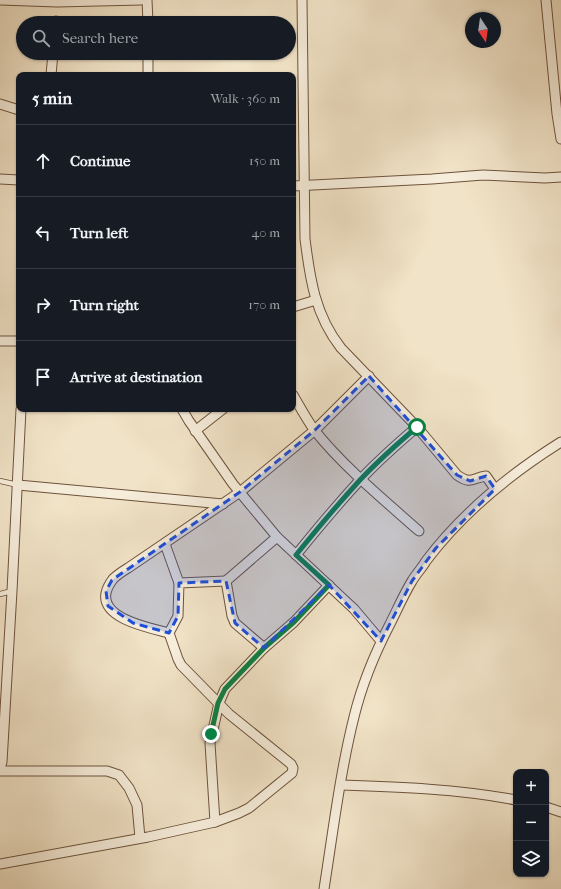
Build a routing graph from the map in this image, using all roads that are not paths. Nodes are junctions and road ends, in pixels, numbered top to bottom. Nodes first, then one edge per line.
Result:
1 (1, 0) edge
2 (141, 0) edge
3 (147, 0) edge
4 (302, 0) edge
5 (546, 0) edge
6 (37, 1) edge
7 (148, 16) edge
8 (52, 60) edge
9 (148, 60) edge
10 (51, 72) edge
11 (148, 72) edge
12 (0, 104) edge
13 (16, 109) edge
14 (561, 138) edge
15 (561, 177) edge
16 (0, 179) edge
17 (16, 180) edge
18 (296, 186) edge
19 (305, 186) junction
20 (316, 300) junction
21 (296, 306) edge
22 (0, 340) edge
23 (16, 341) edge
24 (369, 376) junction
25 (296, 400) edge
26 (21, 412) edge
27 (184, 412) edge
28 (220, 412) edge
29 (417, 427) junction
30 (315, 430) junction
31 (195, 431) junction
32 (561, 442) edge
33 (361, 479) junction
34 (0, 481) edge
35 (18, 485) junction
36 (495, 489) junction
37 (240, 492) junction
38 (223, 504) junction
39 (419, 530) dead end
40 (276, 536) junction
41 (165, 544) junction
42 (296, 555) junction
43 (226, 581) junction
44 (179, 583) junction
45 (329, 585) junction
46 (12, 591) junction
47 (0, 594) edge
48 (169, 633) junction
49 (381, 642) junction
50 (264, 648) junction
51 (218, 703) junction
52 (0, 770) edge
53 (341, 785) junction
54 (513, 799) edge
55 (549, 808) edge
56 (561, 812) edge
57 (215, 822) junction
58 (140, 838) junction
59 (0, 864) edge
60 (324, 889) edge

1 - 6 street
2 - 6 street
3 - 7 street
4 - 19 street
5 - 14 street
8 - 10 street
9 - 11 street
12 - 13 street
15 - 19 street
16 - 17 street
18 - 19 street
19 - 20 street
20 - 21 street
20 - 24 street
22 - 23 street
24 - 29 street
24 - 30 street
25 - 30 street
26 - 35 street
27 - 31 street
28 - 31 street
29 - 33 street
29 - 36 street
30 - 33 street
30 - 37 street
31 - 37 street
32 - 36 street
33 - 39 street
33 - 42 street
34 - 35 lane
35 - 38 street
35 - 46 street
36 - 49 street
37 - 38 street
37 - 40 street
38 - 41 street
40 - 42 street
40 - 43 street
41 - 44 street
41 - 48 street
42 - 45 street
43 - 44 street
43 - 50 street
44 - 48 street
45 - 49 street
45 - 50 street
46 - 47 lane
46 - 52 street
48 - 51 street
49 - 53 street
50 - 51 street
51 - 57 street
51 - 57 street
52 - 58 street
53 - 54 street
53 - 60 street
55 - 56 street
57 - 58 street
58 - 59 street

